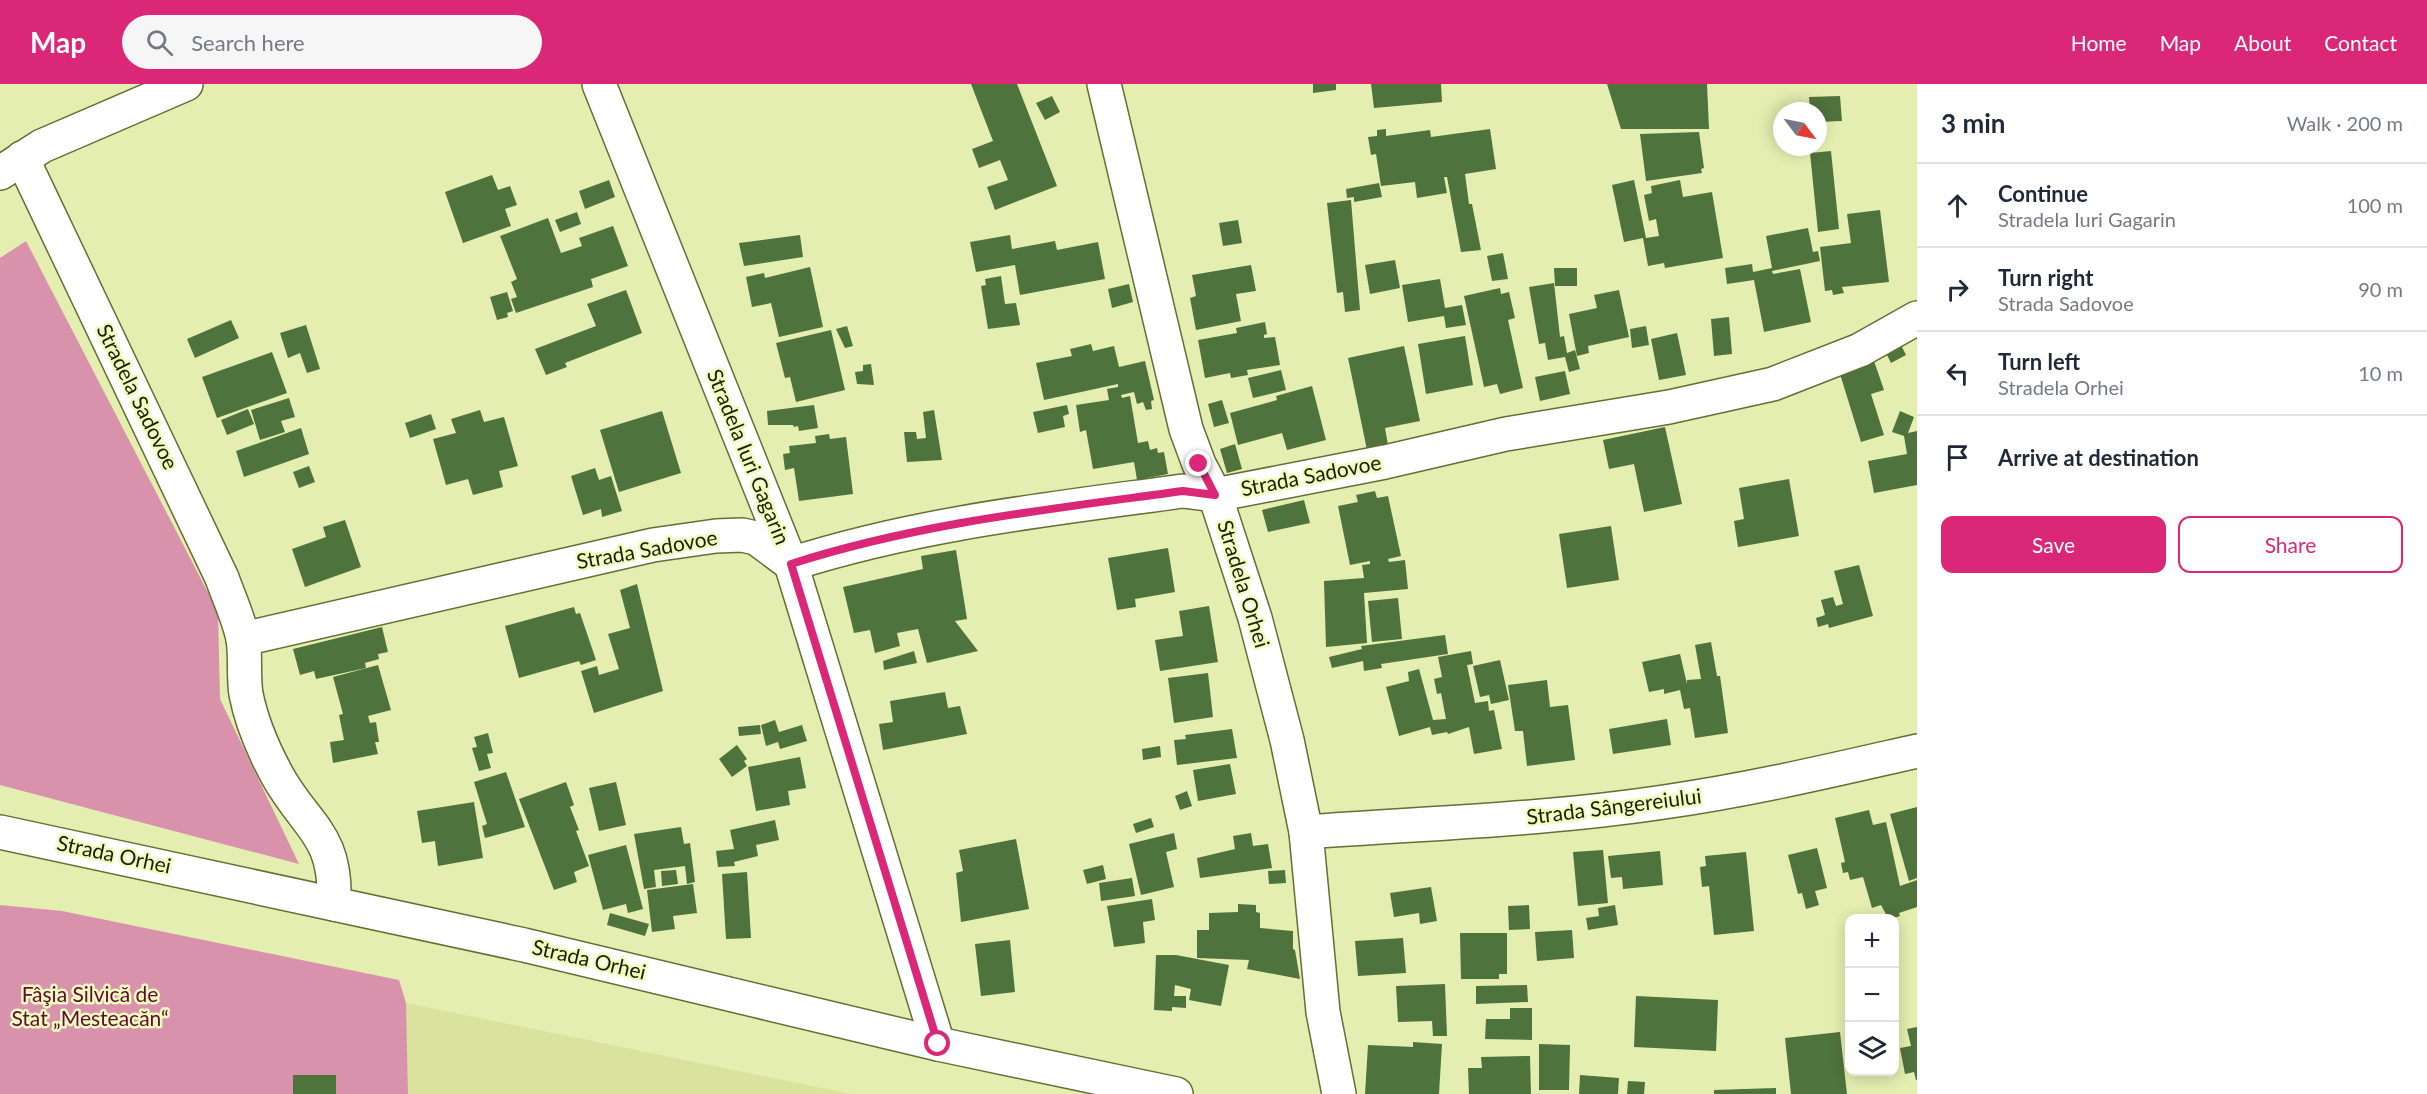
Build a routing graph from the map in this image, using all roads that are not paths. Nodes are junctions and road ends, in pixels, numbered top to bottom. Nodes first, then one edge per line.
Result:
1 (186, 84) edge
2 (598, 84) edge
3 (1104, 84) edge
4 (11, 166) edge
5 (1917, 318) edge
6 (1215, 495) junction
7 (791, 564) junction
8 (243, 639) junction
9 (1917, 751) edge
10 (0, 832) edge
11 (1306, 832) junction
12 (334, 904) junction
13 (938, 1044) junction
14 (1176, 1094) edge
15 (1338, 1094) edge

1 - 4 street
2 - 7 street, Stradela Iuri Gagarin
3 - 6 street, Stradela Orhei
4 - 8 street, Stradela Sadovoe
5 - 6 street, Strada Sadovoe
6 - 7 street, Strada Sadovoe
6 - 11 street, Stradela Orhei
7 - 8 street, Strada Sadovoe
7 - 13 street, Stradela Iuri Gagarin
8 - 12 street
9 - 11 street, Strada Sângereiului
10 - 12 street, Strada Orhei
11 - 15 street, Stradela Orhei
12 - 13 street, Strada Orhei
13 - 14 street, Strada Orhei

